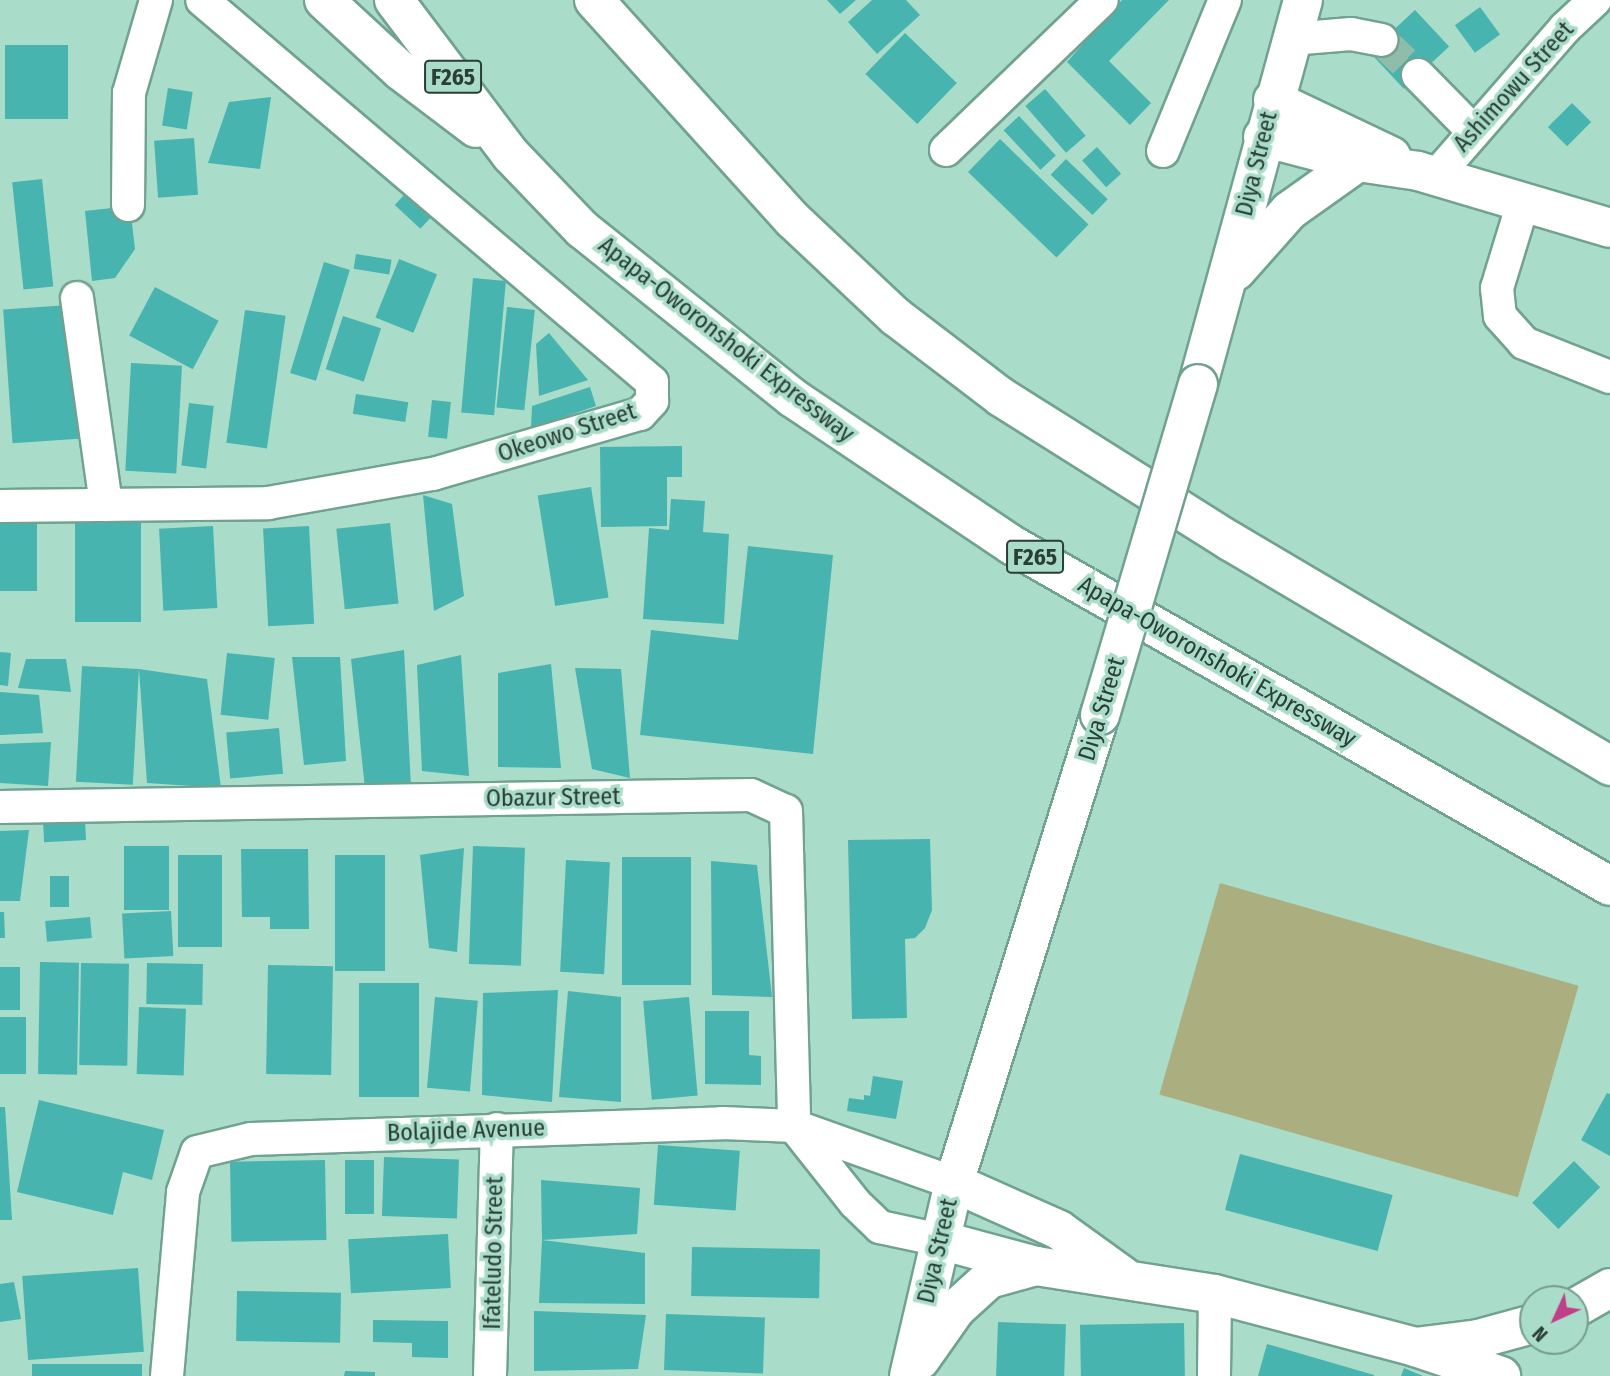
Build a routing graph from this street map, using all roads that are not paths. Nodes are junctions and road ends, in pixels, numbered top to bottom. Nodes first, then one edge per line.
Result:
1 (156, 0) edge
2 (202, 0) edge
3 (324, 0) edge
4 (394, 0) edge
5 (594, 0) edge
6 (620, 0) edge
7 (1102, 0) edge
8 (1225, 0) edge
9 (1303, 0) edge
10 (1595, 0) edge
11 (1292, 38) junction
12 (1381, 40) tunnel mouth
13 (1418, 75) tunnel mouth
14 (1273, 100) junction
15 (689, 103) junction
16 (1474, 132) junction
17 (1263, 137) junction
18 (946, 150) dead end
19 (1163, 151) dead end
20 (511, 155) junction
21 (1358, 162) junction
22 (1427, 174) junction
23 (1524, 203) junction
24 (128, 205) dead end
25 (1610, 228) edge
26 (1228, 281) junction
27 (77, 298) dead end
28 (1610, 377) edge
29 (106, 505) junction
30 (0, 506) edge
31 (1444, 669) junction
32 (1610, 746) edge
33 (1610, 766) edge
34 (1419, 780) junction
35 (0, 807) edge
36 (1610, 886) edge
37 (1610, 906) edge
38 (794, 1126) junction
39 (497, 1129) junction
40 (954, 1183) junction
41 (940, 1240) junction
42 (1036, 1266) junction
43 (1127, 1279) junction
44 (1610, 1287) edge
45 (1215, 1294) junction
46 (1589, 1300) edge
47 (1519, 1328) edge
48 (1415, 1347) junction
49 (167, 1376) edge
50 (491, 1376) edge
51 (909, 1376) edge
52 (1214, 1376) edge
53 (1501, 1376) edge

1 - 24 street
2 - 29 street, Okeowo Street
3 - 20 main road
4 - 20 main road, F265
5 - 15 main road
6 - 15 main road
7 - 18 street
8 - 19 street
9 - 11 main road, Diya Street
10 - 16 street, Ashimowu Street
11 - 12 street
11 - 14 main road, Diya Street
13 - 16 street
14 - 17 main road, Diya Street
14 - 22 main road
15 - 31 main road
16 - 22 street, Ashimowu Street
17 - 21 main road
17 - 26 main road, Diya Street
20 - 34 main road, Apapa-Oworonshoki Expressway / F265
21 - 22 main road
21 - 26 main road
22 - 23 main road
23 - 25 main road
23 - 28 street
26 - 40 main road, Diya Street, bridge
27 - 29 street
29 - 30 street, Okeowo Street
31 - 32 main road
31 - 33 main road
34 - 36 main road, Apapa-Oworonshoki Expressway / F265
34 - 37 main road
35 - 38 street, Obazur Street
38 - 39 street, Bolajide Avenue
38 - 40 street, Bolajide Avenue
38 - 41 street
39 - 49 street, Bolajide Avenue
39 - 50 street, Ifateludo Street
40 - 41 main road, Diya Street
40 - 43 main road
41 - 42 main road
41 - 51 main road, Diya Street
42 - 43 main road
42 - 51 main road
43 - 45 main road
44 - 46 main road
45 - 48 main road
45 - 52 street
47 - 48 main road
48 - 53 main road

